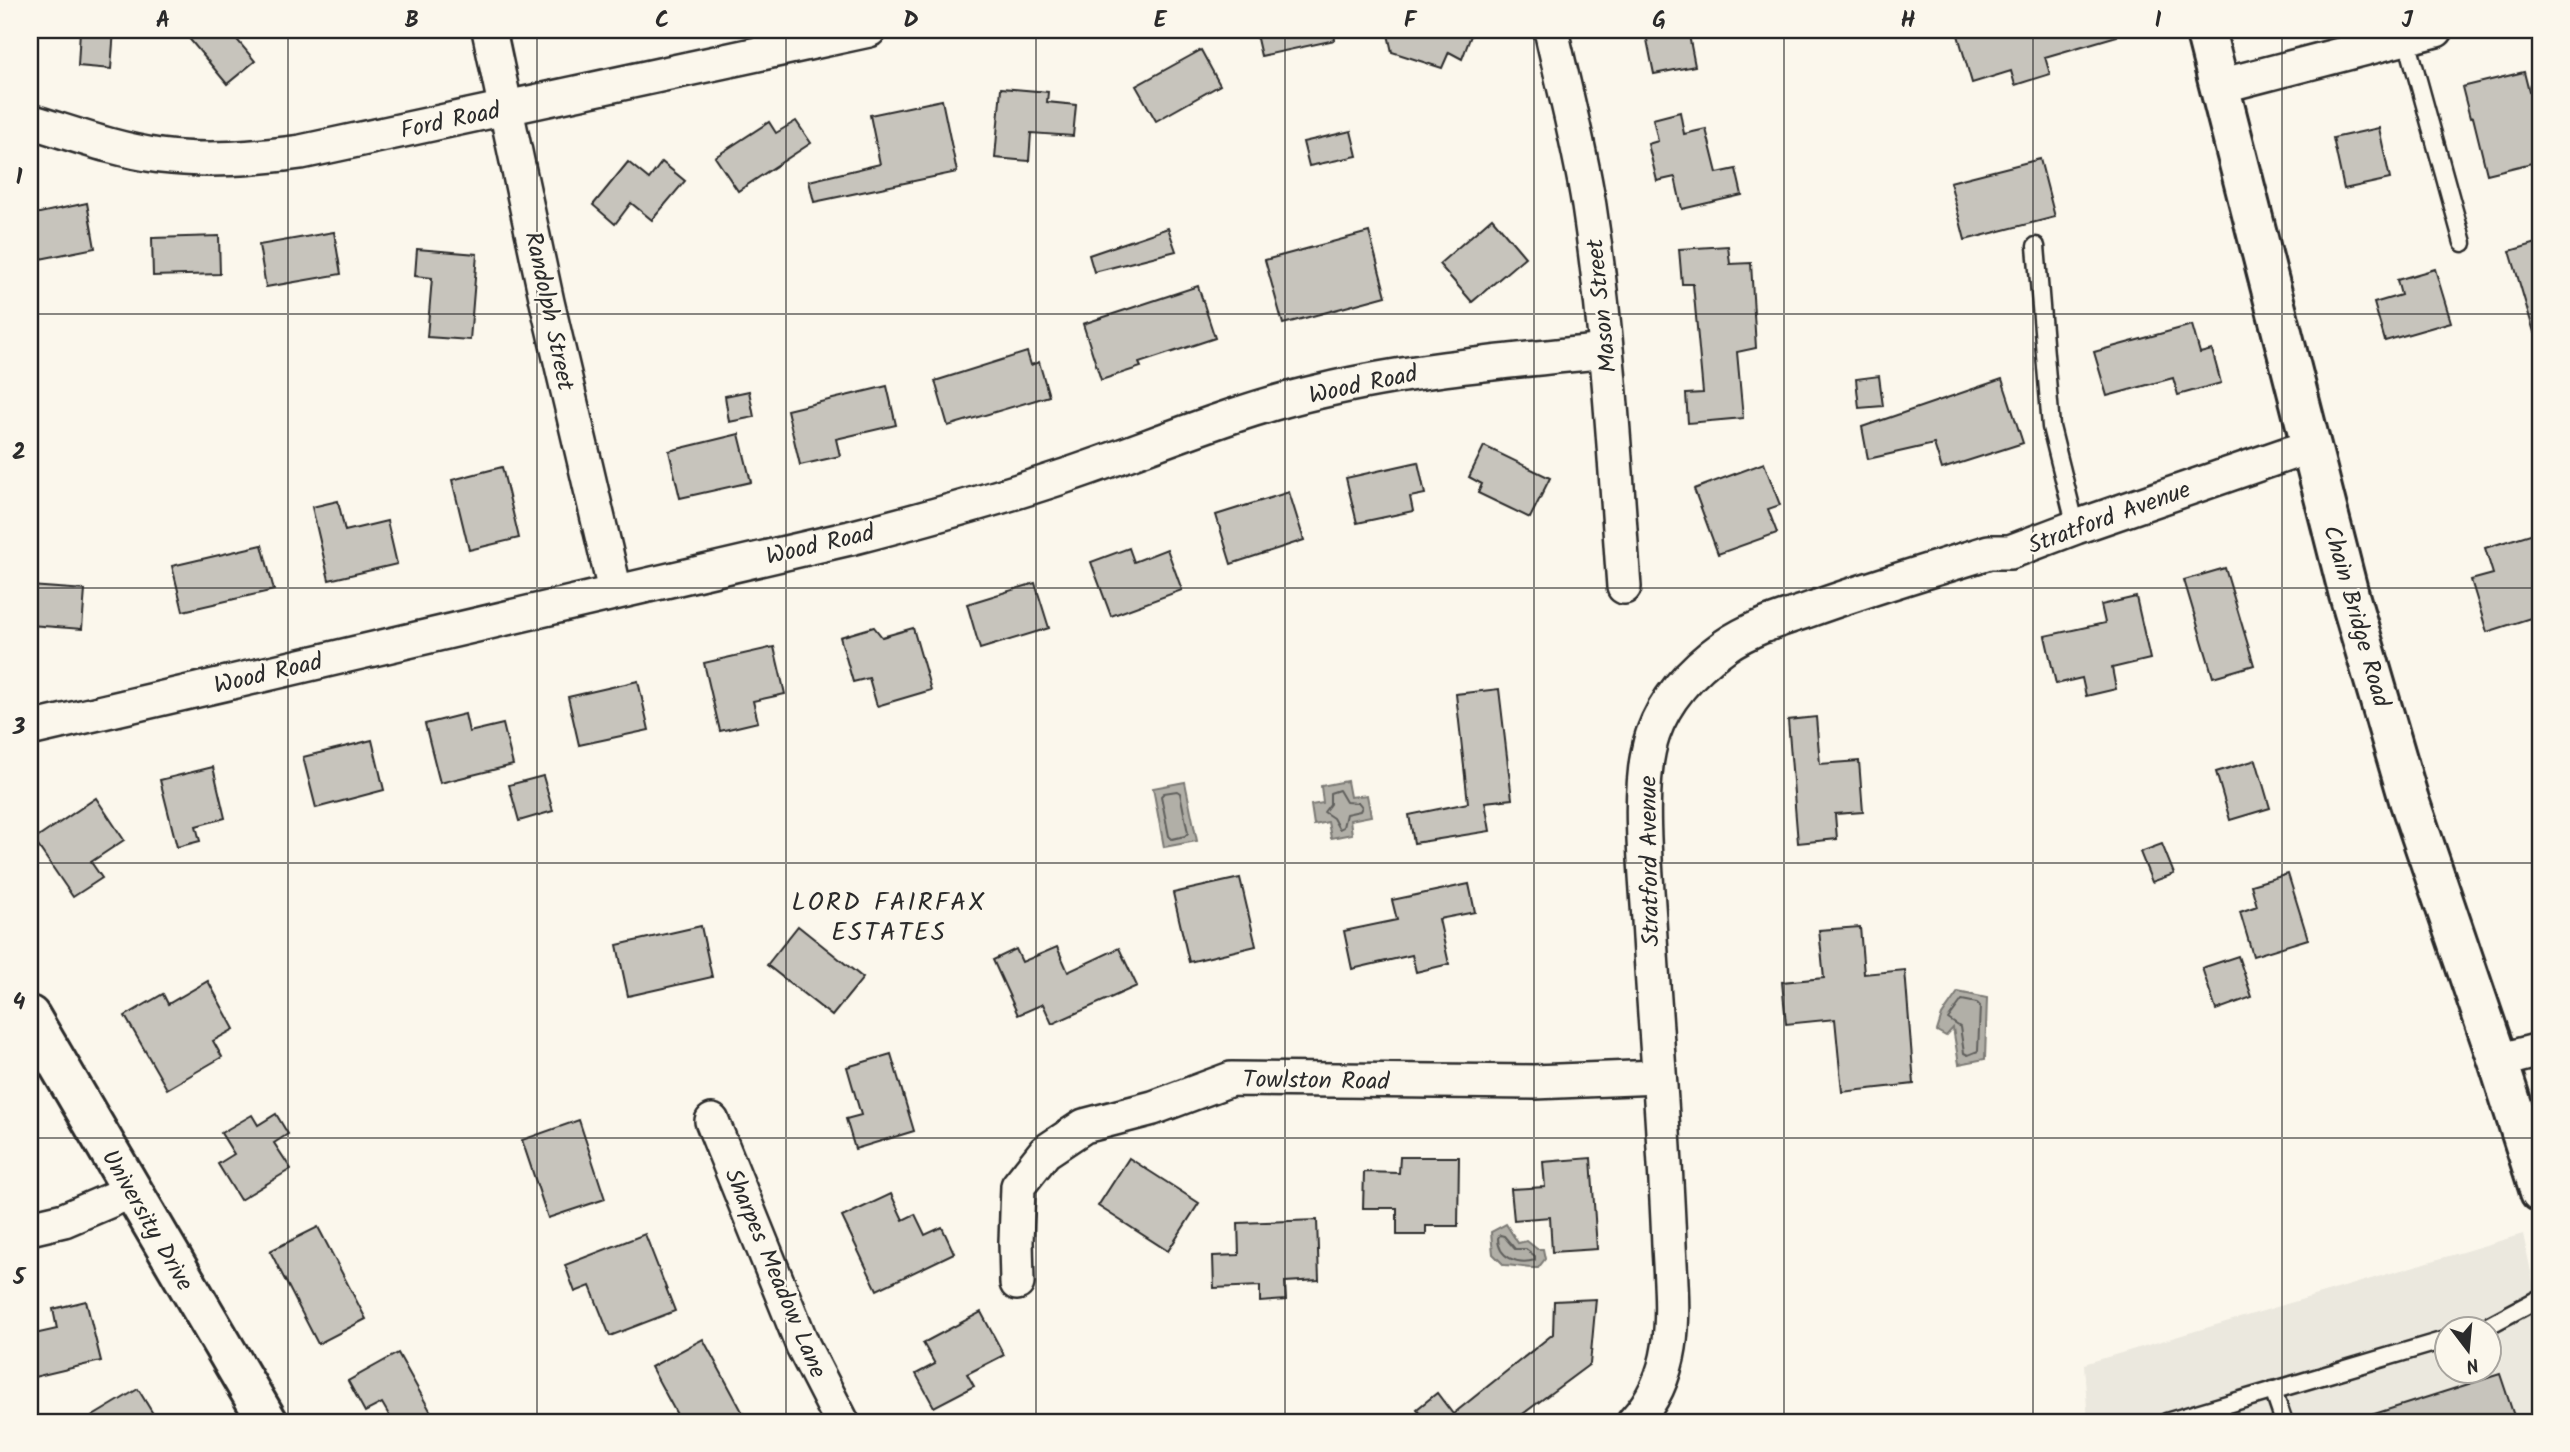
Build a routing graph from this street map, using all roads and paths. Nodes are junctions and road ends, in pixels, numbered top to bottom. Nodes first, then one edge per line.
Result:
1 (489, 30) edge
2 (869, 30) edge
3 (1551, 30) edge
4 (2205, 30) edge
5 (2416, 32) edge
6 (2220, 86) junction
7 (507, 108) junction
8 (30, 121) edge
9 (2463, 243) dead end
10 (2036, 246) dead end
11 (1606, 351) junction
12 (2311, 446) junction
13 (2076, 527) junction
14 (1624, 587) dead end
15 (615, 592) junction
16 (30, 729) edge
17 (30, 1016) edge
18 (2540, 1050) edge
19 (2498, 1061) junction
20 (1658, 1077) junction
21 (712, 1121) dead end
22 (132, 1191) junction
23 (2540, 1192) edge
24 (30, 1228) edge
25 (1017, 1283) dead end
26 (2540, 1298) edge
27 (2504, 1317) edge
28 (2434, 1343) edge
29 (2273, 1390) junction
30 (268, 1422) edge
31 (842, 1422) edge
32 (1634, 1422) edge
33 (2166, 1422) edge
34 (2284, 1422) edge

1 - 7 street, Randolph Street
2 - 7 street, Ford Road
3 - 11 street, Mason Street
4 - 6 main road, Chain Bridge Road
5 - 6 street
5 - 9 lane
6 - 12 main road, Chain Bridge Road
7 - 8 street, Ford Road
7 - 15 street, Randolph Street
10 - 13 lane
11 - 14 street, Mason Street
11 - 15 street, Wood Road
12 - 13 street, Stratford Avenue
12 - 19 main road, Chain Bridge Road
13 - 20 street, Stratford Avenue
15 - 16 street, Wood Road
17 - 22 main road, University Drive
18 - 19 street
19 - 23 main road, Chain Bridge Road
20 - 25 street, Towlston Road
20 - 32 street, Stratford Avenue
21 - 31 street, Sharpes Meadow Lane
22 - 24 street
22 - 30 main road, University Drive
26 - 27 lane
28 - 29 lane
29 - 33 lane
29 - 34 lane

